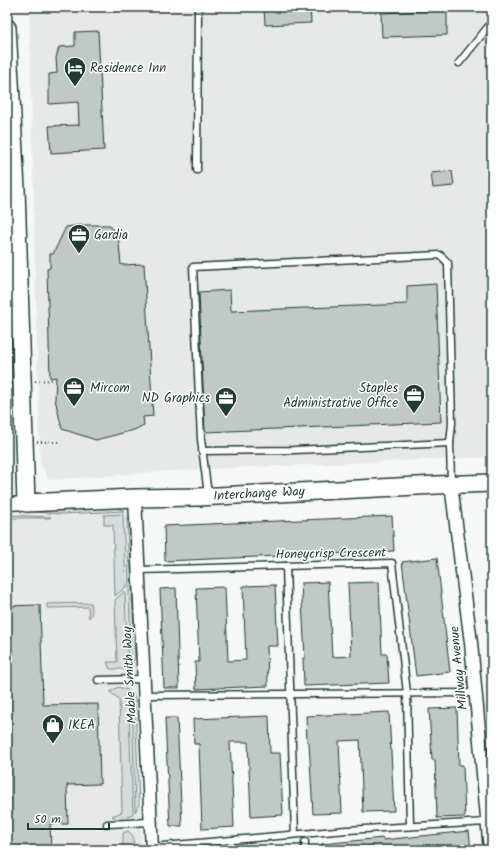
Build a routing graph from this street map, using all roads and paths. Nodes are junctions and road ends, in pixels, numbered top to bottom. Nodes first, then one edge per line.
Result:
1 (198, 7) edge
2 (492, 22) edge
3 (7, 28) edge
4 (459, 63) dead end
5 (197, 170) dead end
6 (12, 190) edge
7 (24, 442) junction
8 (58, 442) dead end
9 (450, 443) junction
10 (202, 451) junction
11 (492, 483) edge
12 (451, 484) junction
13 (209, 497) junction
14 (135, 498) junction
15 (26, 503) junction
16 (7, 504) edge
17 (286, 566) junction
18 (139, 570) junction
19 (144, 679) junction
20 (98, 680) dead end
21 (475, 693) junction
22 (290, 694) junction
23 (407, 694) junction
24 (145, 695) junction
25 (151, 822) junction
26 (487, 822) junction
27 (107, 824) dead end
28 (410, 826) junction
29 (295, 834) junction
30 (304, 842) dead end
31 (152, 848) edge
32 (305, 850) edge
33 (490, 850) edge

1 - 5 lane
2 - 4 lane
3 - 6 street
6 - 7 street
7 - 8 path
7 - 15 street
9 - 10 lane
9 - 10 lane
9 - 12 lane
10 - 13 lane
11 - 12 street, Interchange Way
12 - 13 street, Interchange Way
12 - 21 street, Millway Avenue
13 - 14 street, Interchange Way
14 - 15 street, Interchange Way
14 - 18 street, Mable Smith Way
15 - 16 street, Interchange Way
17 - 18 lane, Honeycrisp Crescent
17 - 22 lane
17 - 23 lane, Honeycrisp Crescent
18 - 19 street, Mable Smith Way
19 - 20 lane
19 - 24 street, Mable Smith Way
21 - 23 lane
21 - 26 street, Millway Avenue
22 - 23 lane
22 - 24 lane
22 - 29 lane
23 - 28 lane
24 - 25 street, Mable Smith Way
25 - 27 lane
25 - 31 street, Mable Smith Way
26 - 28 lane
26 - 33 street, Millway Avenue
28 - 29 lane
29 - 31 lane
30 - 32 lane

